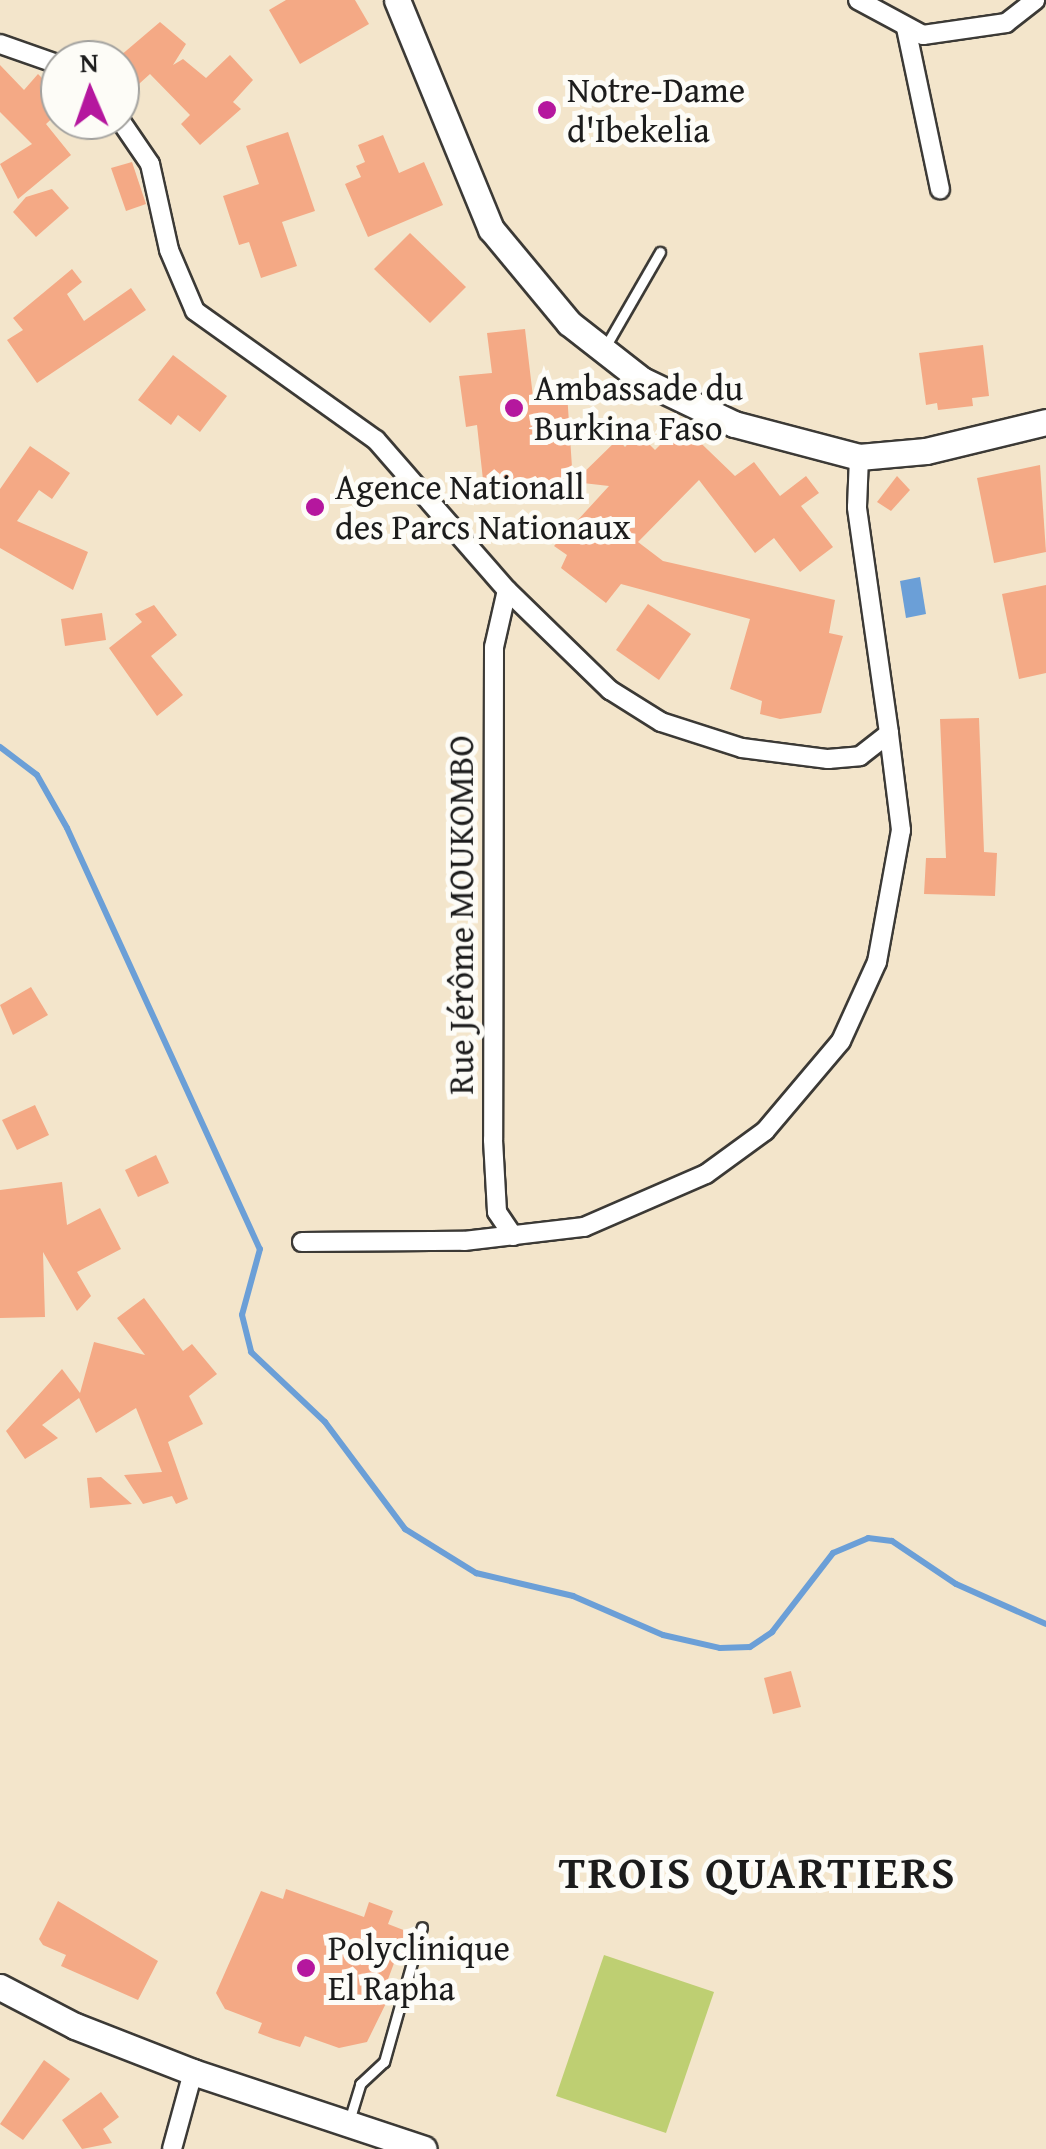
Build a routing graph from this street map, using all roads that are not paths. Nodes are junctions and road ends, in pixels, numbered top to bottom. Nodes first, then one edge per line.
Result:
1 (397, 0) edge
2 (858, 0) edge
3 (1035, 0) edge
4 (906, 28) junction
5 (0, 44) edge
6 (40, 58) edge
7 (134, 140) edge
8 (940, 189) dead end
9 (660, 252) dead end
10 (602, 352) junction
11 (1046, 422) edge
12 (859, 457) junction
13 (507, 590) junction
14 (889, 732) junction
15 (512, 1236) junction
16 (302, 1242) dead end
17 (422, 1927) dead end
18 (0, 1987) edge
19 (193, 2072) junction
20 (348, 2123) junction
21 (172, 2149) edge
22 (424, 2149) edge

1 - 10 main road
2 - 4 street
3 - 4 street
4 - 8 street
5 - 6 street
7 - 13 street
9 - 10 lane
10 - 12 main road
11 - 12 main road
12 - 14 street
13 - 14 street
13 - 15 street, Rue Jérôme MOUKOMBO
14 - 15 street
15 - 16 street
17 - 20 lane
18 - 19 main road
19 - 20 main road
19 - 21 street
20 - 22 main road

